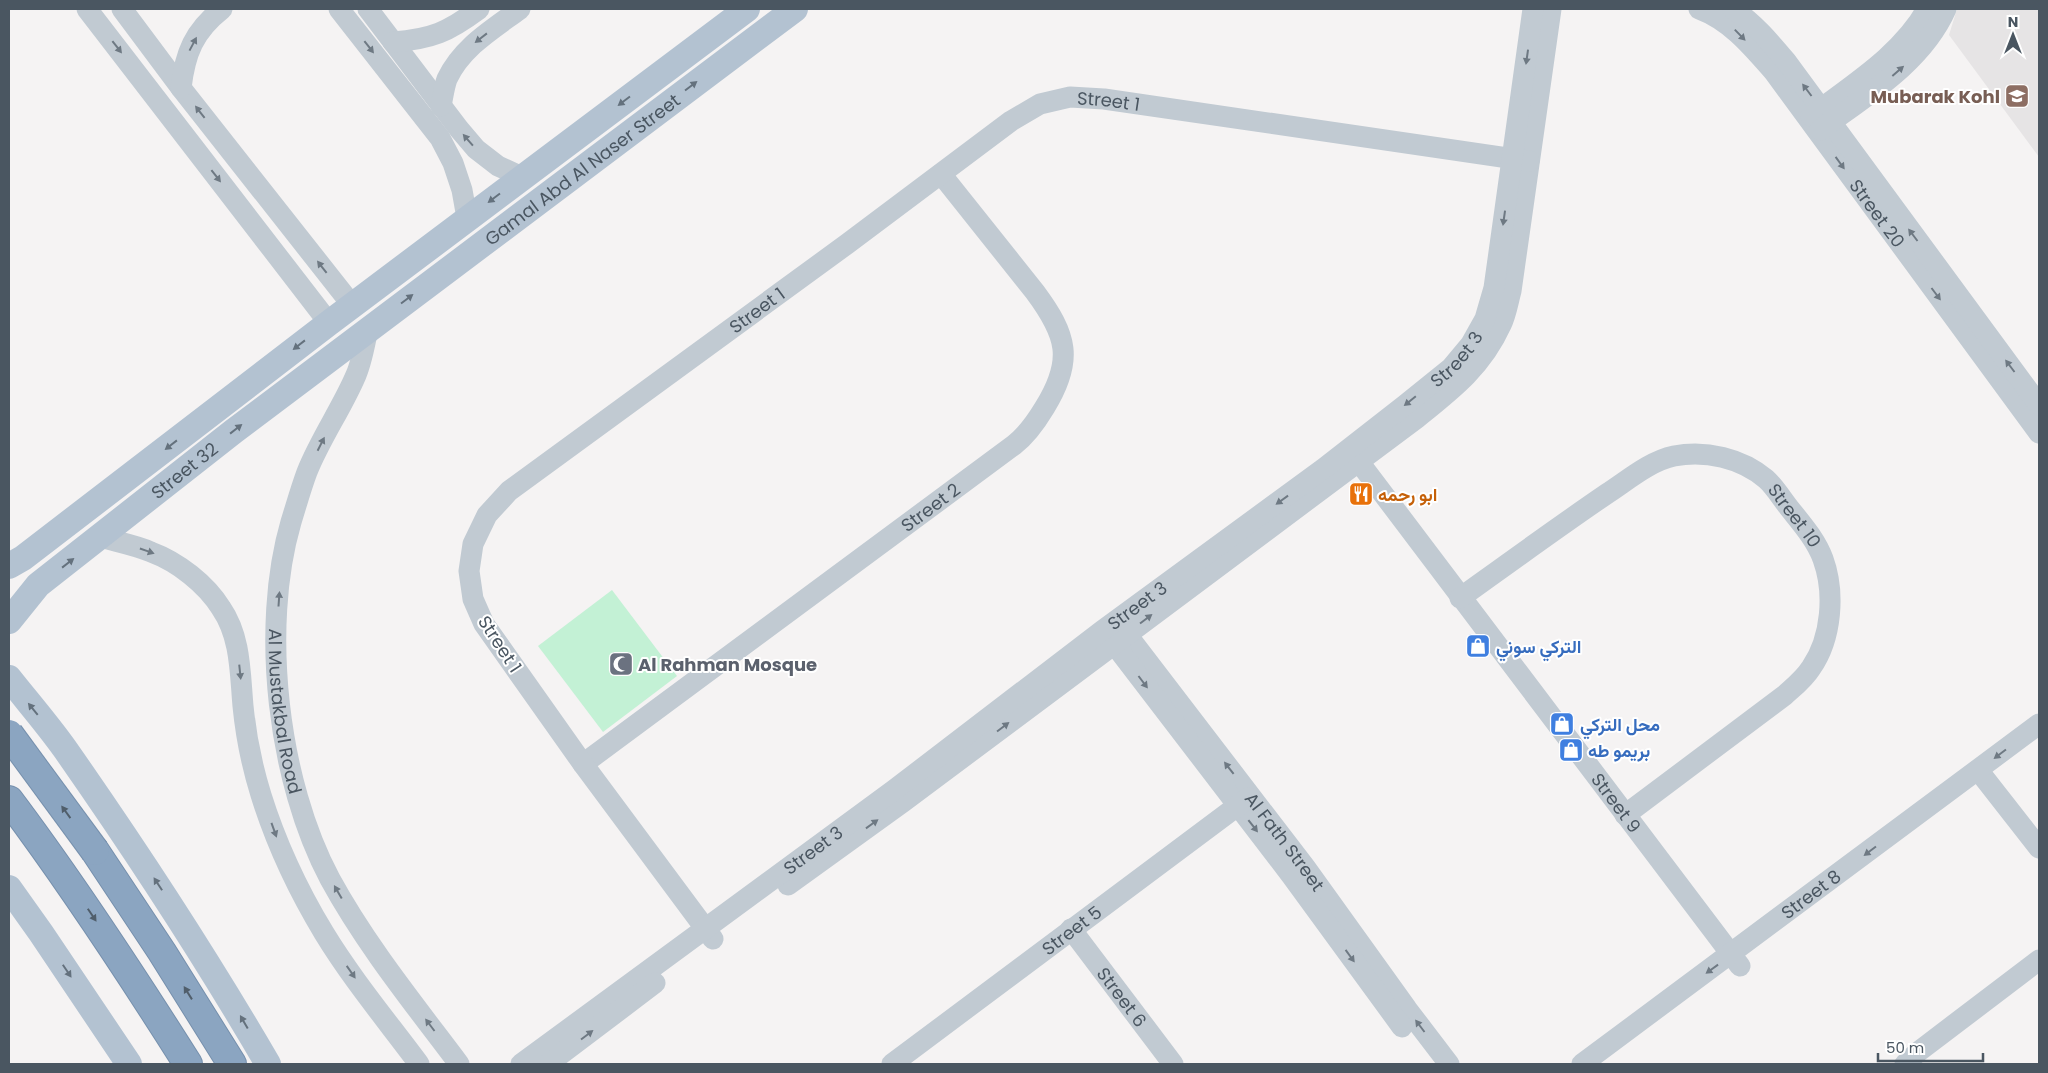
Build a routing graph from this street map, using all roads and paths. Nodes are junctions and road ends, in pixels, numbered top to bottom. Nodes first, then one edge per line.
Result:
1 (87, 9) edge
2 (122, 9) edge
3 (216, 9) edge
4 (340, 9) edge
5 (368, 9) edge
6 (480, 9) edge
7 (520, 9) edge
8 (747, 9) edge
9 (795, 9) edge
10 (1533, 9) edge
11 (1551, 9) edge
12 (1699, 9) edge
13 (1734, 9) edge
14 (1927, 9) edge
15 (1946, 9) edge
16 (393, 42) junction
17 (181, 88) junction
18 (441, 116) junction
19 (1819, 120) junction
20 (1521, 160) junction
21 (941, 174) junction
22 (522, 177) junction
23 (467, 218) junction
24 (352, 305) junction
25 (329, 323) junction
26 (368, 328) junction
27 (2039, 405) edge
28 (2039, 433) edge
29 (1354, 455) junction
30 (100, 537) junction
31 (16, 562) edge
32 (38, 585) junction
33 (1460, 598) junction
34 (9, 621) edge
35 (1115, 632) junction
36 (9, 678) edge
37 (2039, 724) edge
38 (9, 734) edge
39 (2039, 743) edge
40 (9, 747) edge
41 (65, 748) junction
42 (583, 764) junction
43 (1982, 776) junction
44 (9, 800) edge
45 (1244, 801) junction
46 (1625, 815) junction
47 (2039, 848) edge
48 (9, 888) edge
49 (1071, 929) junction
50 (709, 933) junction
51 (2039, 960) edge
52 (1736, 961) junction
53 (129, 1064) edge
54 (188, 1064) edge
55 (232, 1064) edge
56 (268, 1064) edge
57 (419, 1064) edge
58 (459, 1064) edge
59 (521, 1064) edge
60 (548, 1064) edge
61 (892, 1064) edge
62 (1173, 1064) edge
63 (1431, 1064) edge
64 (1449, 1064) edge
65 (1582, 1064) edge
66 (1607, 1064) edge
67 (1905, 1064) edge

1 -> 25 street
2 - 17 street
17 -> 3 street
4 -> 18 street
5 - 16 street
6 - 16 street
7 -> 18 street
8 -> 22 main road, Gamal Abd Al Naser Street
26 -> 9 main road, Gamal Abd Al Naser Street
10 -> 20 street, Street 3
11 - 20 street, Street 3
12 -> 19 street, Street 20
19 -> 13 street, Street 20
14 - 19 street
19 -> 15 street
16 - 18 street
24 -> 17 street
22 -> 18 street
18 - 23 street
27 -> 19 street, Street 20
19 -> 28 street, Street 20
20 - 21 street, Street 1
20 - 29 street, Street 3
21 - 42 street, Street 1
21 - 42 street, Street 2
22 -> 23 main road, Gamal Abd Al Naser Street
23 - 24 main road, Gamal Abd Al Naser Street
24 - 25 main road, Street 32
25 -> 31 main road, Street 32
30 -> 26 main road, Street 32
58 -> 26 street, Al Mustakbal Road
29 - 33 street, Street 9
29 - 35 street, Street 3
32 -> 30 main road, Street 32
30 -> 57 street, Al Mustakbal Road
31 - 32 main road
32 - 34 main road, Street 32
33 - 46 street, Street 9
33 - 46 street, Street 10
35 - 45 street, Al Fath Street
35 - 50 street, Street 3
41 -> 36 main road
37 -> 43 street, Street 8
55 -> 38 highway, bridge
39 - 43 street, Street 8
40 - 41 main road
56 -> 41 main road
42 - 50 street, Street 1
43 - 47 street
43 - 52 street, Street 8
44 -> 54 highway
45 - 49 street, Street 5
45 -> 63 street, Al Fath Street
64 -> 45 street, Al Fath Street
46 - 52 street, Street 9
48 -> 53 main road
49 - 61 street, Street 5
49 - 62 street, Street 6
50 - 59 street, Street 3
60 -> 50 street, Street 3
51 - 67 street
52 -> 65 street, Street 8
52 - 66 street, Street 8

